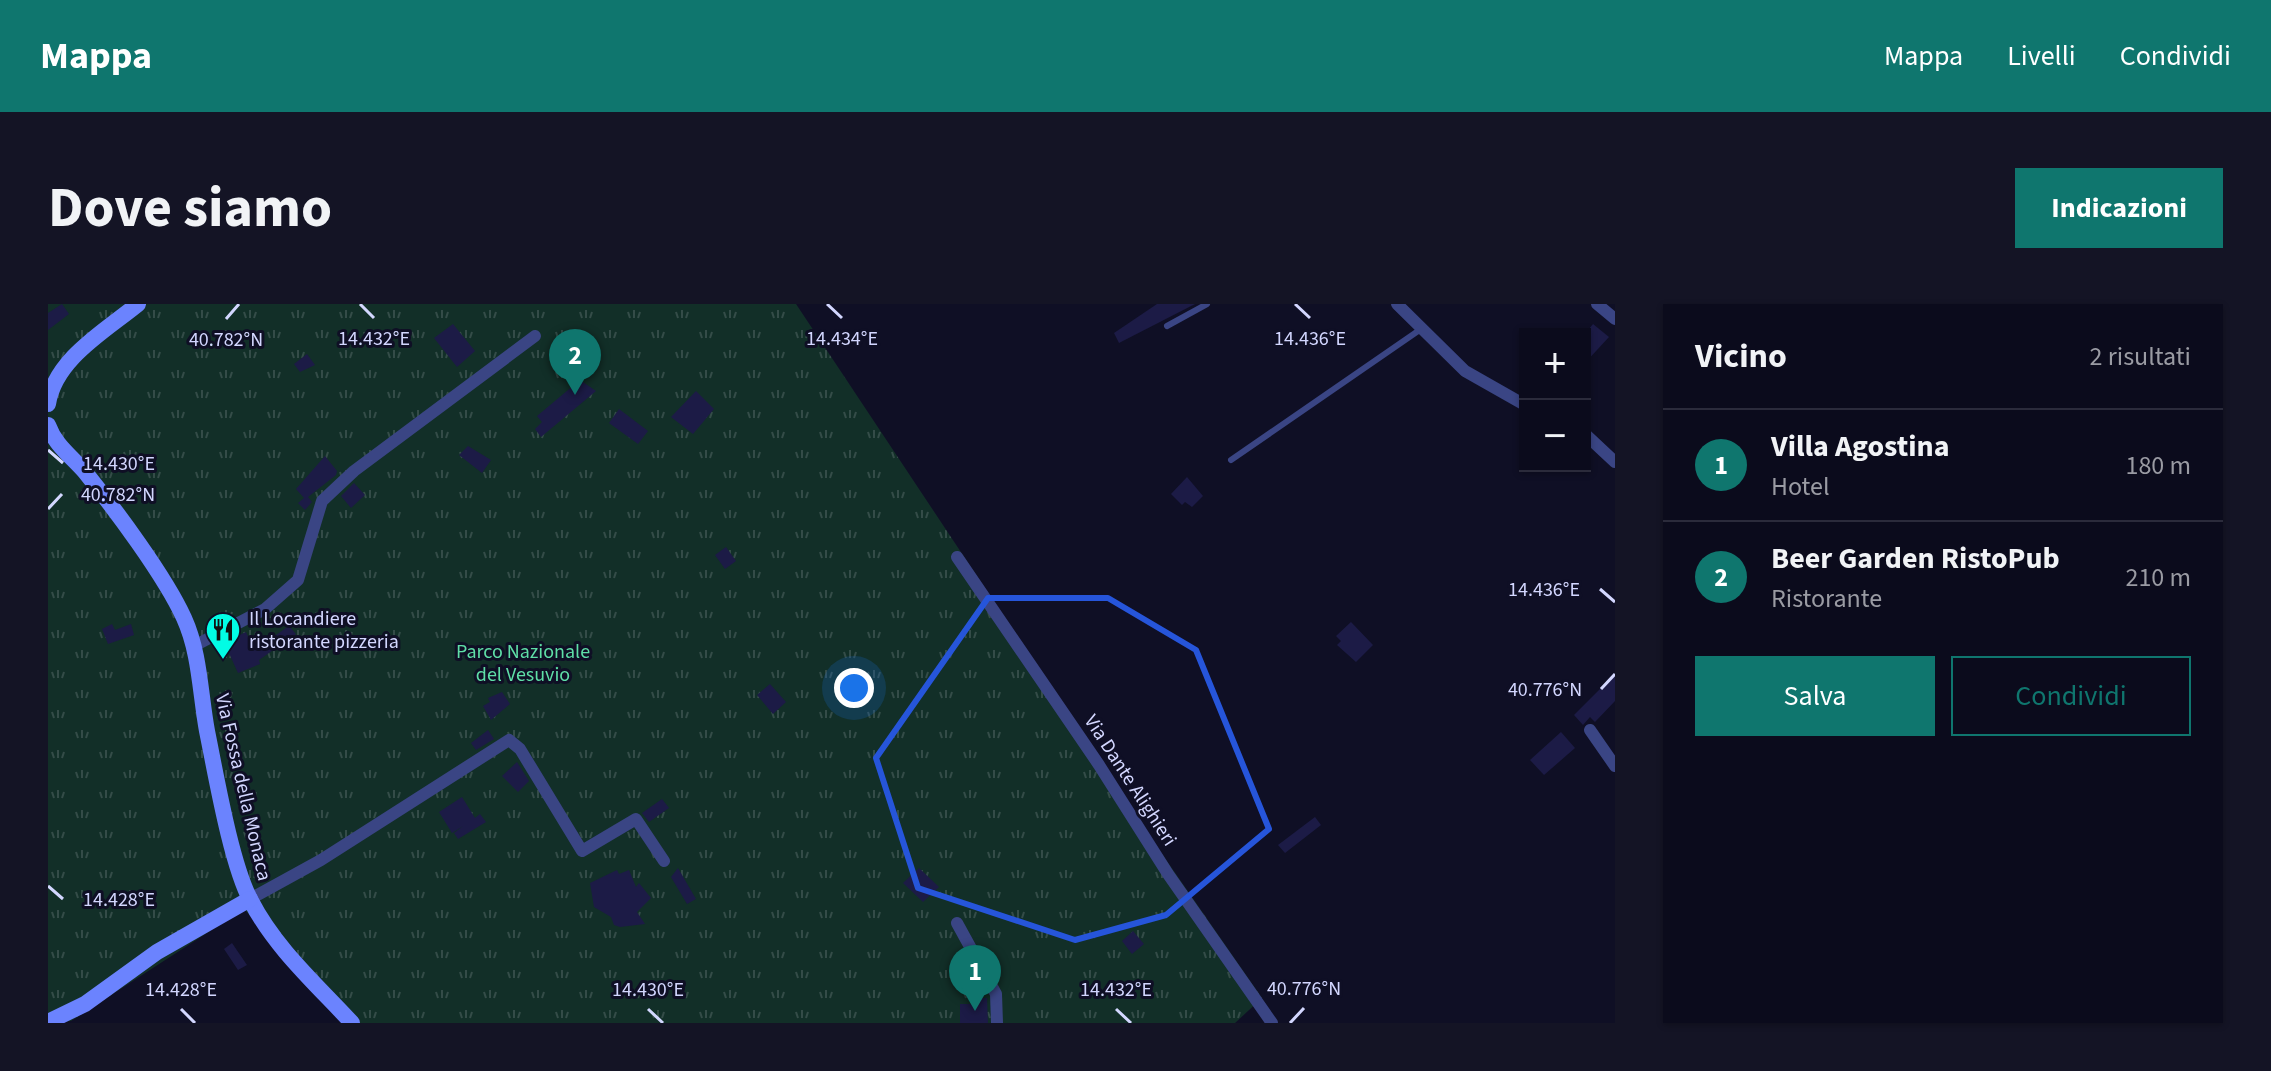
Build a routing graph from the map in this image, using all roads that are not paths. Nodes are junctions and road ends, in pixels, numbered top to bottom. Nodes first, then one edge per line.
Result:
1 (138, 304) edge
2 (1207, 304) edge
3 (1397, 304) edge
4 (1597, 304) edge
5 (1615, 319) edge
6 (1167, 326) dead end
7 (1421, 329) junction
8 (535, 336) dead end
9 (49, 386) edge
10 (1519, 402) edge
11 (48, 404) edge
12 (48, 425) edge
13 (1591, 440) edge
14 (1231, 460) dead end
15 (1615, 462) edge
16 (957, 557) dead end
17 (194, 646) junction
18 (1590, 730) dead end
19 (1615, 766) edge
20 (664, 861) dead end
21 (250, 899) junction
22 (957, 923) dead end
23 (48, 1022) edge
24 (352, 1023) edge
25 (997, 1023) edge
26 (1272, 1023) edge

1 - 9 street
2 - 6 lane
3 - 7 street
4 - 5 street
7 - 10 street
7 - 14 lane
8 - 17 street
9 - 11 street
12 - 17 street, Via Fossa della Monaca
13 - 15 street
16 - 26 street, Via Dante Alighieri
17 - 21 street, Via Fossa della Monaca
18 - 19 street
20 - 21 street
21 - 23 street
21 - 24 street, Via Fossa della Monaca
22 - 25 street

